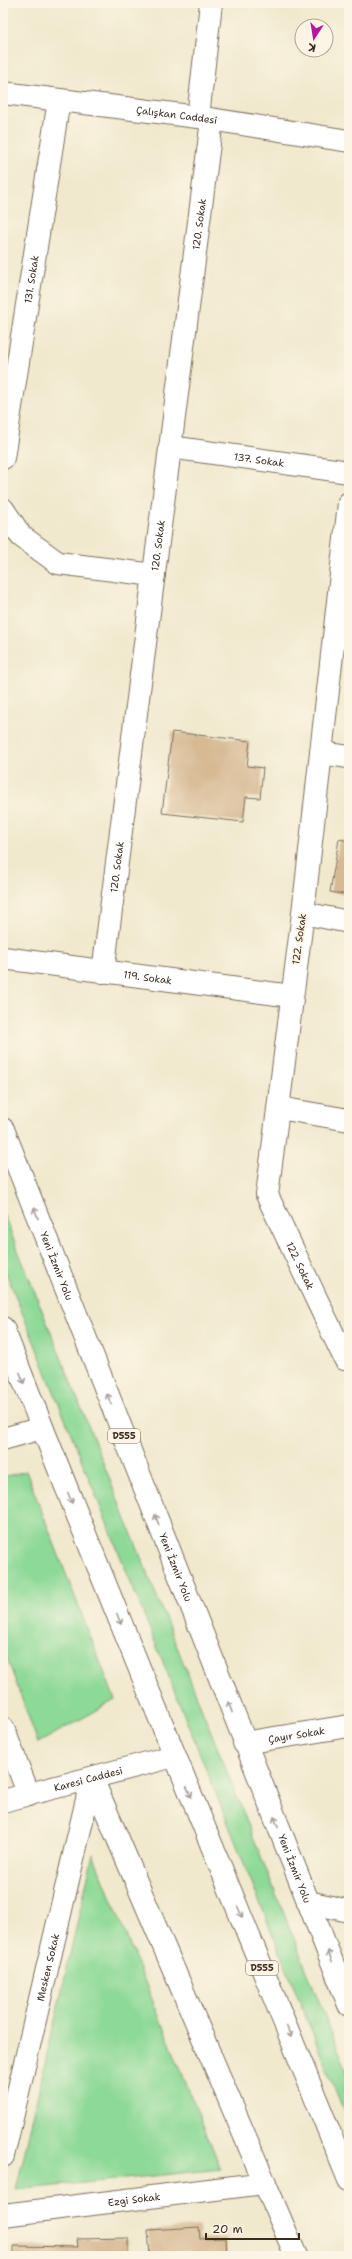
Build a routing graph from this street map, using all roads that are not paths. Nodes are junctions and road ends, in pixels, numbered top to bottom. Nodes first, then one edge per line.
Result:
1 (211, 3) edge
2 (3, 93) edge
3 (59, 100) junction
4 (205, 118) junction
5 (349, 141) edge
6 (170, 447) junction
7 (3, 458) edge
8 (349, 472) edge
9 (349, 503) edge
10 (3, 509) edge
11 (154, 575) junction
12 (344, 590) edge
13 (321, 753) junction
14 (349, 757) edge
15 (303, 913) junction
16 (349, 922) edge
17 (3, 958) edge
18 (103, 972) junction
19 (292, 996) junction
20 (279, 1108) junction
21 (349, 1120) edge
22 (3, 1129) edge
23 (3, 1328) edge
24 (347, 1359) edge
25 (42, 1428) junction
26 (3, 1439) edge
27 (349, 1726) edge
28 (3, 1728) edge
29 (244, 1743) junction
30 (174, 1756) junction
31 (92, 1778) junction
32 (29, 1795) junction
33 (3, 1801) edge
34 (308, 1902) junction
35 (349, 1911) edge
36 (349, 2005) edge
37 (3, 2156) edge
38 (349, 2180) edge
39 (265, 2183) junction
40 (3, 2215) edge
41 (296, 2256) edge

1 - 4 main road, 120. Sokak
2 - 3 main road, Çalışkan Caddesi
3 - 4 main road, Çalışkan Caddesi
3 - 7 main road, 131. Sokak
4 - 5 main road, Çalışkan Caddesi
4 - 6 main road, 120. Sokak
6 - 8 main road, 137. Sokak
6 - 11 main road, 120. Sokak
9 - 12 main road, 122. Sokak
10 - 11 main road
11 - 18 main road, 120. Sokak
12 - 13 main road, 122. Sokak
13 - 14 main road
13 - 15 main road, 122. Sokak
15 - 16 main road
15 - 19 main road, 122. Sokak
17 - 18 main road, 119. Sokak
18 - 19 main road, 119. Sokak
19 - 20 main road, 122. Sokak
20 - 21 main road
20 - 24 main road, 122. Sokak
29 -> 22 main road, Yeni İzmir Yolu / D555
23 -> 25 main road, D555
25 - 26 main road
25 -> 30 main road, D555
27 - 29 main road, Çayır Sokak
28 - 32 main road
34 -> 29 main road, Yeni İzmir Yolu / D555
30 - 31 main road, Karesi Caddesi
30 -> 38 main road, D555
31 - 32 main road, Karesi Caddesi
31 - 37 main road, Mesken Sokak
31 - 39 main road
32 - 33 main road, Karesi Caddesi
34 - 35 main road
36 -> 34 main road, Yeni İzmir Yolu / D555
39 - 40 main road, Ezgi Sokak
39 - 41 main road

